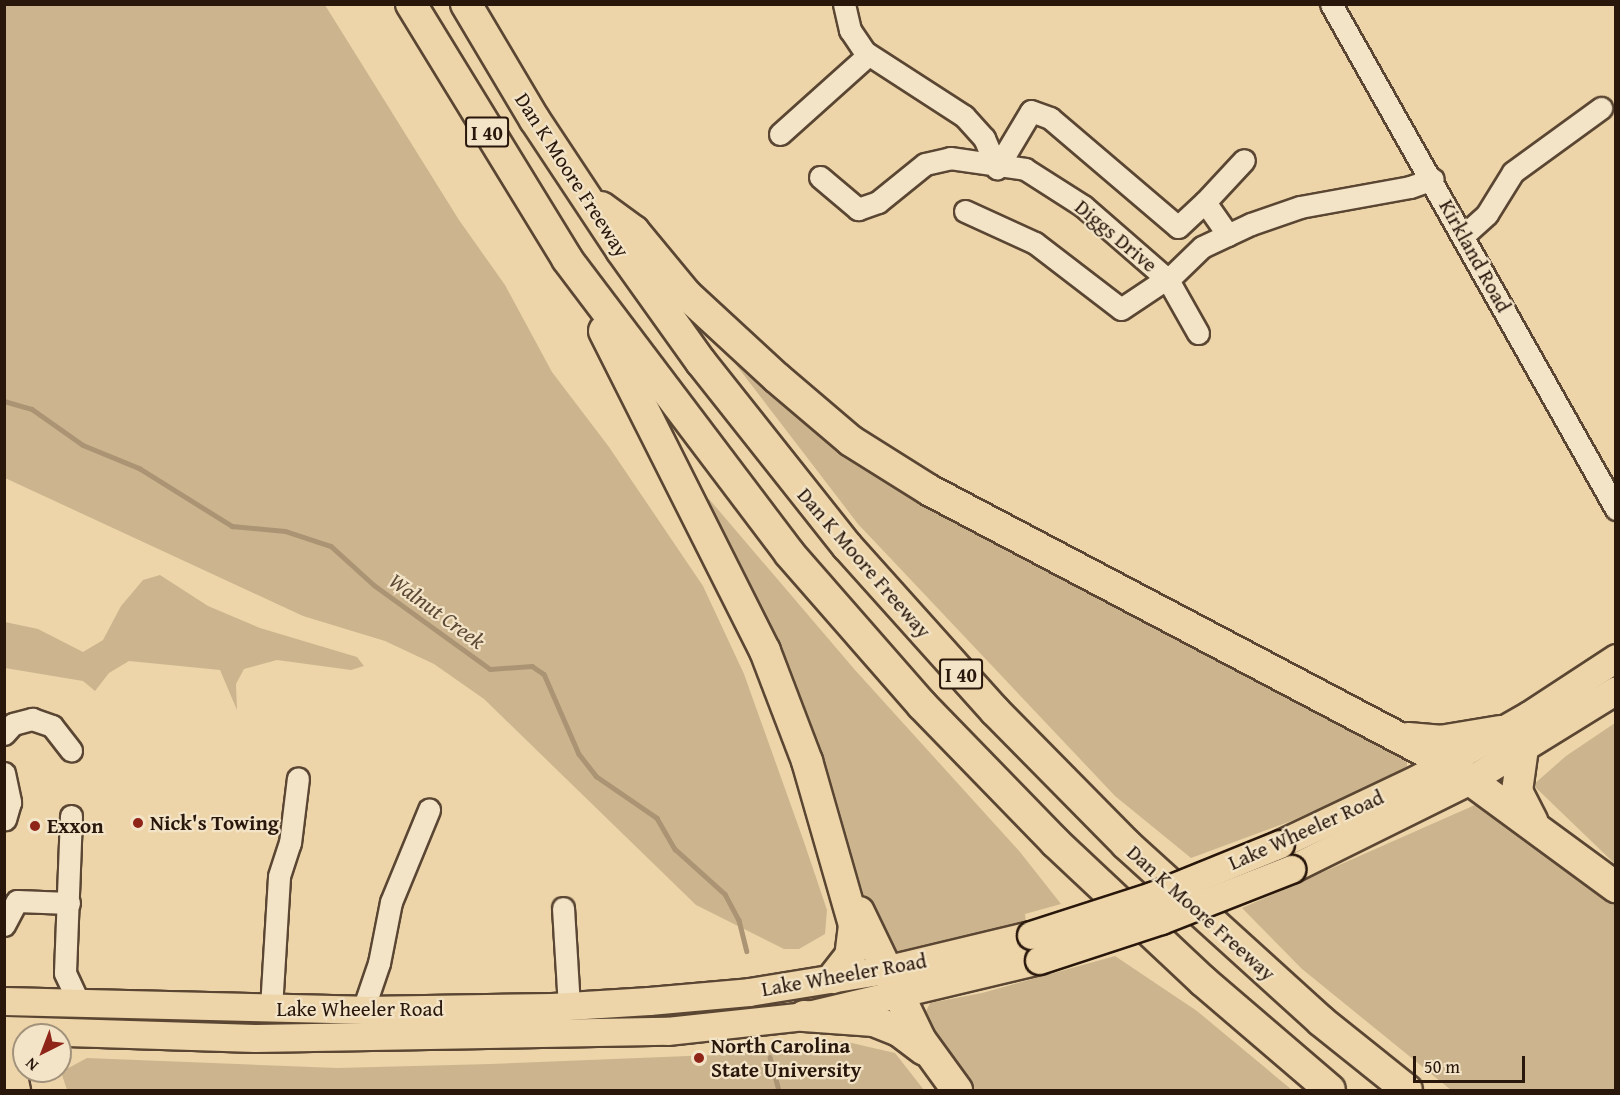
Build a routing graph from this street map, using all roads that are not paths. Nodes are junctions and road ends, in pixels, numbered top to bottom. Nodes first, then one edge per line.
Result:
1 (411, 4) edge
2 (466, 4) edge
3 (844, 4) edge
4 (1331, 4) edge
5 (868, 55) junction
6 (1601, 108) dead end
7 (780, 134) dead end
8 (1244, 160) dead end
9 (997, 168) junction
10 (819, 177) dead end
11 (1433, 179) junction
12 (584, 194) junction
13 (1205, 202) junction
14 (965, 212) dead end
15 (1228, 235) junction
16 (1464, 235) junction
17 (567, 259) junction
18 (1167, 280) junction
19 (1198, 333) dead end
20 (1616, 509) edge
21 (1616, 658) edge
22 (1616, 690) edge
23 (4, 734) edge
24 (1400, 737) junction
25 (1512, 740) junction
26 (71, 750) dead end
27 (1447, 763) junction
28 (4, 773) edge
29 (298, 778) dead end
30 (1472, 779) junction
31 (429, 810) dead end
32 (71, 816) dead end
33 (5, 819) edge
34 (1533, 824) junction
35 (836, 856) junction
36 (1616, 887) edge
37 (69, 903) junction
38 (562, 908) dead end
39 (4, 925) edge
40 (1035, 947) junction
41 (833, 978) junction
42 (891, 982) junction
43 (4, 1001) edge
44 (79, 1003) junction
45 (569, 1006) junction
46 (271, 1008) junction
47 (363, 1010) junction
48 (804, 1016) junction
49 (4, 1030) edge
50 (931, 1055) junction
51 (16, 1090) edge
52 (957, 1090) edge
53 (1330, 1090) edge
54 (1407, 1090) edge

1 - 17 highway, I 40
2 - 12 highway, Dan K Moore Freeway / I 40
3 - 5 street
4 - 11 street, Kirkland Road
5 - 7 street
5 - 9 street
6 - 16 street
8 - 13 street
9 - 10 street, Diggs Drive
9 - 13 street
9 - 18 street, Diggs Drive
11 - 15 street, Diggs Drive
11 - 16 street, Kirkland Road
12 - 24 highway
12 - 54 highway, Dan K Moore Freeway / I 40
13 - 15 street
14 - 18 street
15 - 18 street, Diggs Drive
16 - 20 street, Kirkland Road
17 - 35 highway
17 - 53 highway, I 40
18 - 19 street
21 - 25 main road, Lake Wheeler Road
22 - 25 main road, Lake Wheeler Road
23 - 26 street
24 - 25 highway
24 - 27 highway
25 - 27 main road, Lake Wheeler Road
25 - 30 main road, Lake Wheeler Road
25 - 34 highway
27 - 30 highway
27 - 40 main road, Lake Wheeler Road, bridge
28 - 33 street
29 - 46 street
30 - 34 highway
30 - 40 main road, Lake Wheeler Road, bridge
31 - 47 street
32 - 37 street
34 - 36 highway
35 - 41 highway
35 - 42 highway
37 - 39 street
37 - 44 street
38 - 45 street
40 - 42 main road, Lake Wheeler Road
41 - 42 main road, Lake Wheeler Road
41 - 45 main road, Lake Wheeler Road
42 - 48 main road, Lake Wheeler Road
42 - 50 highway
43 - 44 main road, Lake Wheeler Road
44 - 46 main road, Lake Wheeler Road
45 - 47 main road, Lake Wheeler Road
46 - 47 main road, Lake Wheeler Road
48 - 49 main road, Lake Wheeler Road
48 - 50 highway
49 - 51 main road
50 - 52 highway

